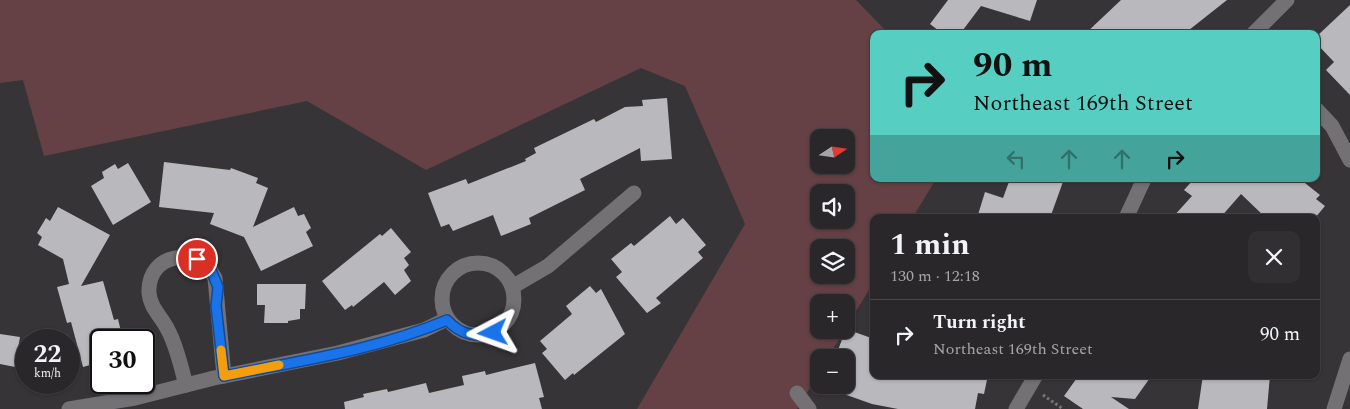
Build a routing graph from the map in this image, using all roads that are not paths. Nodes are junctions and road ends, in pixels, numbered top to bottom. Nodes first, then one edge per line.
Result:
1 (1287, 0) edge
2 (1256, 30) edge
3 (1320, 113) edge
4 (1350, 160) edge
5 (1143, 182) edge
6 (634, 193) dead end
7 (1128, 214) edge
8 (512, 287) junction
9 (447, 320) junction
10 (1350, 359) edge
11 (224, 376) junction
12 (1034, 379) edge
13 (186, 385) junction
14 (797, 393) dead end
15 (69, 409) edge
16 (809, 409) edge
17 (1016, 409) edge
18 (1334, 409) edge

1 - 2 street
3 - 4 street
5 - 7 street
6 - 8 street
8 - 9 street
8 - 9 street
9 - 11 street
10 - 18 street
11 - 13 street
11 - 13 street
12 - 17 street
13 - 15 street
14 - 16 street

